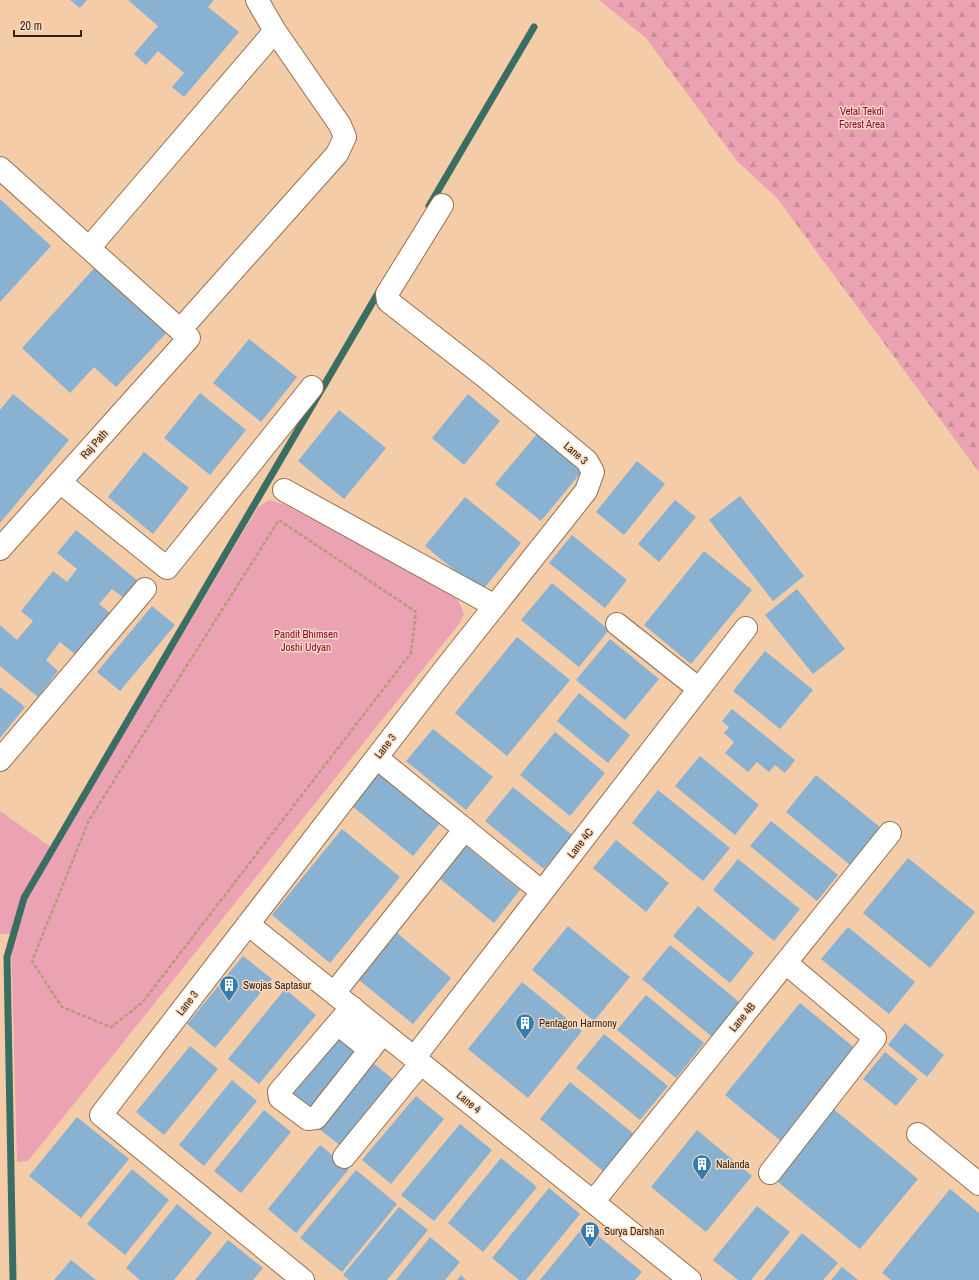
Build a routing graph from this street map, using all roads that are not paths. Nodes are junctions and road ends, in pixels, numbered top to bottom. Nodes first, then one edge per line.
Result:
1 (257, 0) edge
2 (275, 31) junction
3 (0, 168) edge
4 (442, 205) dead end
5 (89, 248) junction
6 (184, 334) junction
7 (312, 387) dead end
8 (60, 482) junction
9 (284, 490) dead end
10 (0, 549) edge
11 (145, 589) dead end
12 (495, 606) junction
13 (617, 624) dead end
14 (746, 628) dead end
15 (699, 689) junction
16 (377, 758) junction
17 (0, 760) edge
18 (464, 829) junction
19 (890, 833) dead end
20 (542, 892) junction
21 (248, 924) junction
22 (786, 963) junction
23 (334, 993) junction
24 (345, 1016) junction
25 (384, 1033) junction
26 (370, 1050) junction
27 (418, 1060) junction
28 (918, 1134) dead end
29 (344, 1157) dead end
30 (770, 1173) dead end
31 (979, 1184) edge
32 (593, 1202) junction
33 (679, 1277) edge
34 (303, 1280) edge

1 - 2 street
2 - 5 street
2 - 6 street, Raj Path
3 - 5 street
4 - 12 street, Lane 3
5 - 6 street
6 - 8 street, Raj Path
7 - 8 street
8 - 10 street, Raj Path
9 - 12 street
11 - 17 street
12 - 16 street, Lane 3
13 - 15 street
14 - 15 street, Lane 4C
15 - 20 street, Lane 4C
16 - 18 street
16 - 21 street, Lane 3
18 - 20 street
18 - 23 street
19 - 22 street, Lane 4B
20 - 27 street, Lane 4C
21 - 23 street, Lane 4
21 - 34 street, Lane 3
22 - 30 street
22 - 32 street, Lane 4B
23 - 24 street, Lane 4
24 - 25 street, Lane 4
24 - 26 street
24 - 26 street
25 - 26 street
25 - 27 street, Lane 4
27 - 29 street, Lane 4C
27 - 32 street, Lane 4
28 - 31 street
32 - 33 street, Lane 4

